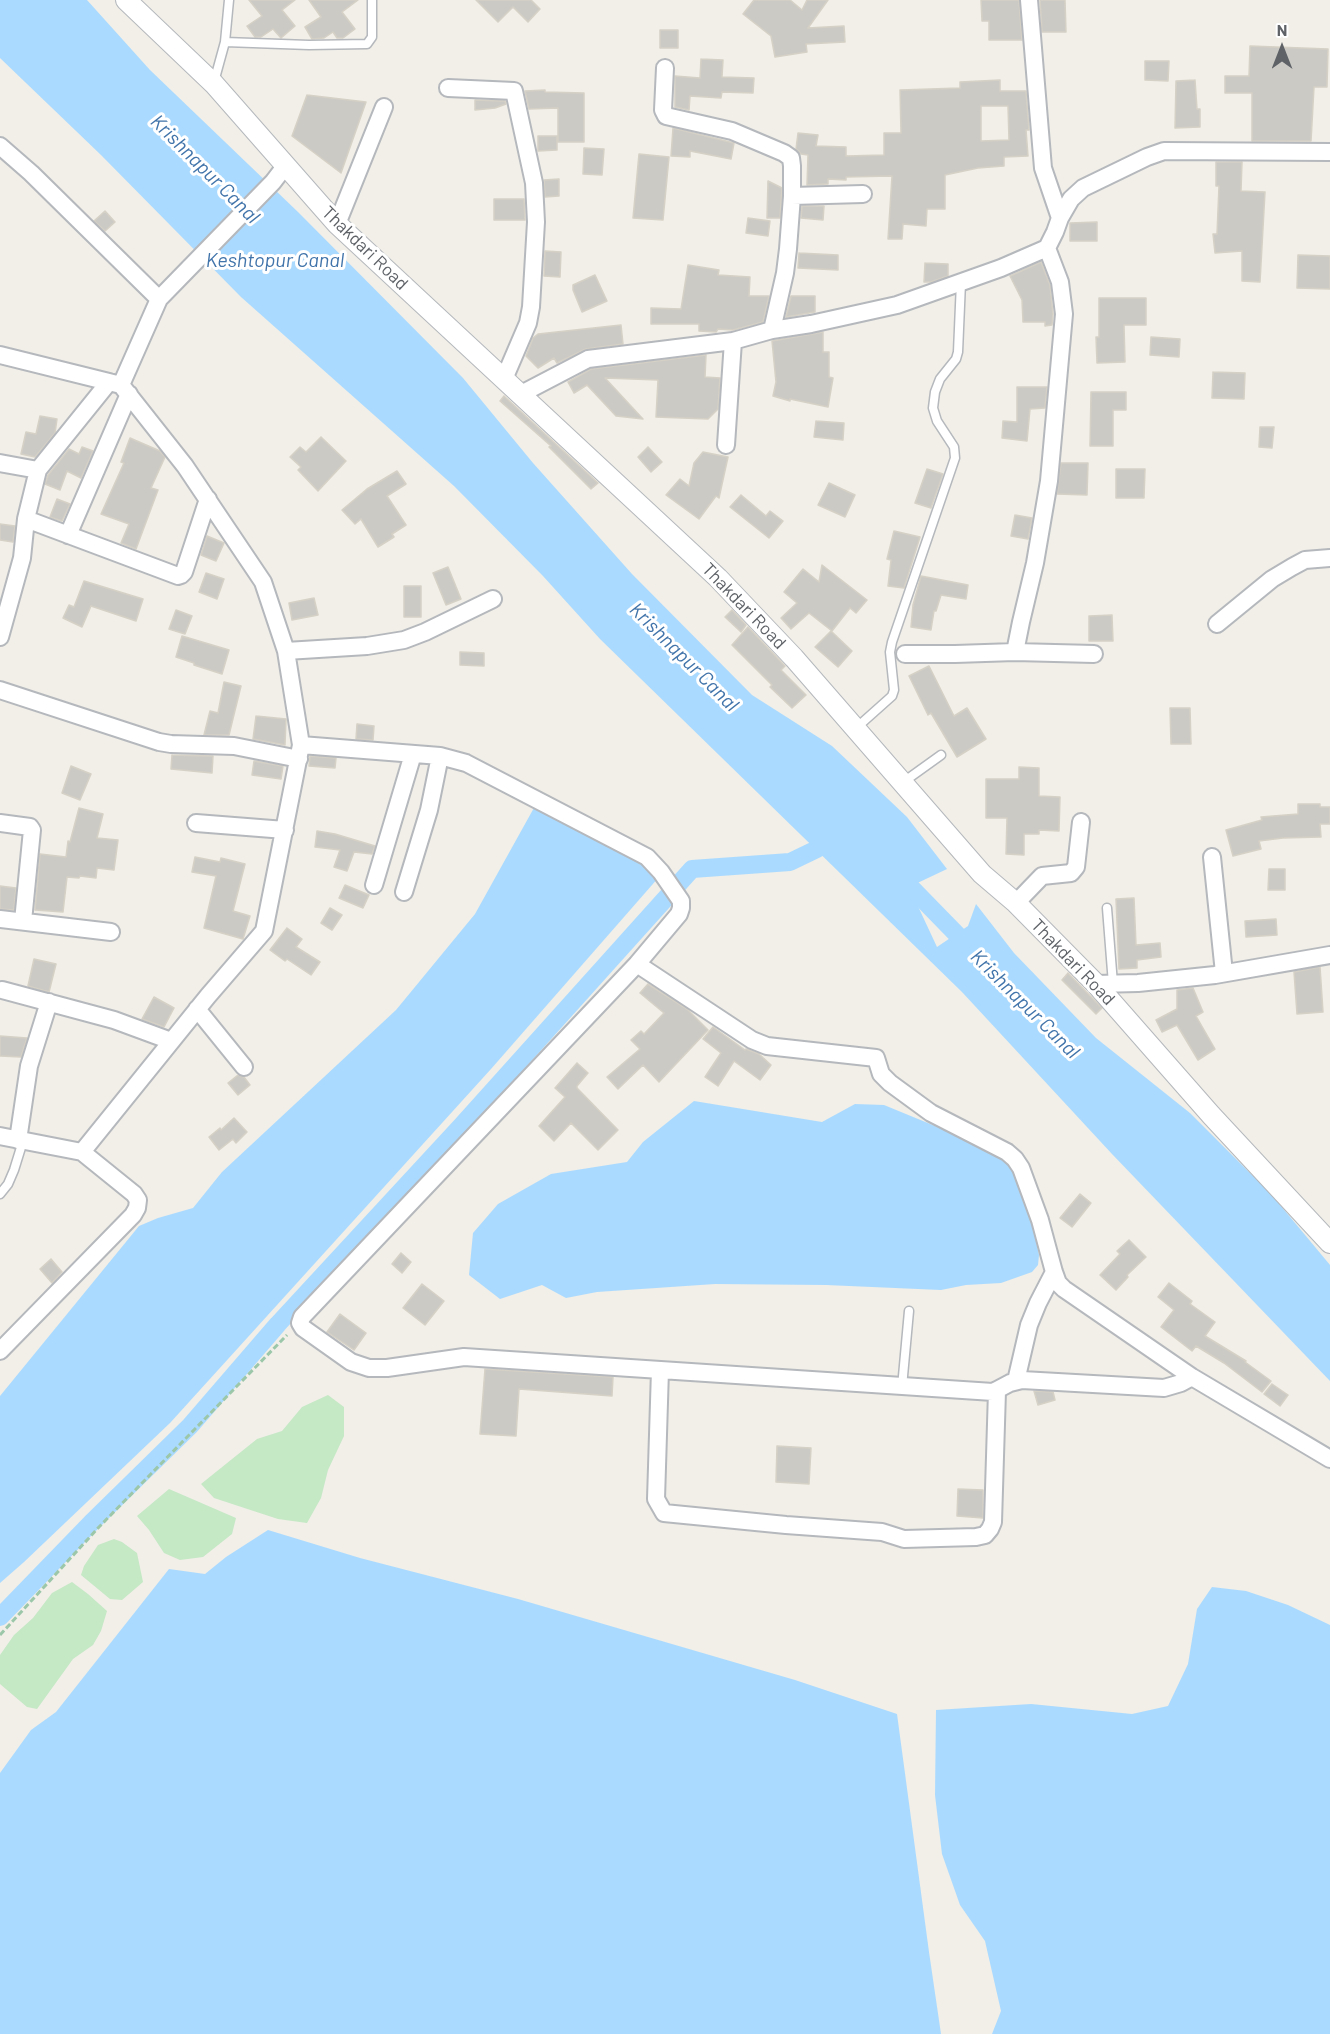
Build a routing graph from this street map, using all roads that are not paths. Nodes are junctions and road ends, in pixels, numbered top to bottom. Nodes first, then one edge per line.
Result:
1 (126, 0) edge
2 (229, 0) edge
3 (372, 0) edge
4 (1029, 0) edge
5 (225, 42) junction
6 (665, 69) dead end
7 (213, 84) junction
8 (448, 88) dead end
9 (384, 107) dead end
10 (1, 150) edge
11 (1330, 152) edge
12 (286, 165) junction
13 (862, 194) dead end
14 (792, 196) junction
15 (1060, 218) junction
16 (337, 224) junction
17 (1047, 248) junction
18 (961, 282) junction
19 (159, 299) junction
20 (772, 330) junction
21 (734, 341) junction
22 (0, 355) edge
23 (504, 379) junction
24 (120, 387) junction
25 (521, 394) junction
26 (726, 446) dead end
27 (0, 463) edge
28 (38, 470) junction
29 (208, 499) junction
30 (26, 519) junction
31 (68, 535) junction
32 (1330, 558) edge
33 (493, 599) dead end
34 (1217, 624) dead end
35 (0, 637) edge
36 (286, 651) junction
37 (1015, 652) junction
38 (905, 654) dead end
39 (1094, 654) dead end
40 (0, 690) edge
41 (855, 729) junction
42 (300, 752) junction
43 (413, 754) junction
44 (941, 755) dead end
45 (440, 756) junction
46 (902, 784) junction
47 (1081, 822) dead end
48 (0, 823) edge
49 (196, 823) dead end
50 (285, 830) junction
51 (1212, 857) dead end
52 (374, 885) dead end
53 (404, 892) dead end
54 (1017, 903) junction
55 (1107, 908) dead end
56 (0, 919) edge
57 (23, 921) junction
58 (111, 932) dead end
59 (1330, 955) edge
60 (637, 964) junction
61 (1224, 973) junction
62 (1104, 984) junction
63 (2, 990) dead end
64 (49, 1002) junction
65 (197, 1009) junction
66 (171, 1041) junction
67 (244, 1066) dead end
68 (0, 1136) edge
69 (20, 1140) junction
70 (82, 1152) junction
71 (0, 1194) edge
72 (1330, 1243) edge
73 (1054, 1272) junction
74 (909, 1311) dead end
75 (0, 1351) edge
76 (660, 1370) junction
77 (1192, 1377) junction
78 (1016, 1381) junction
79 (902, 1388) junction
80 (997, 1391) junction
81 (1330, 1459) edge

1 - 7 street, Thakdari Road
2 - 5 lane
3 - 5 lane
4 - 15 street
5 - 7 lane
6 - 14 street
7 - 12 street, Thakdari Road
8 - 23 street
9 - 16 street
10 - 19 street
11 - 15 street
12 - 16 street, Thakdari Road
12 - 19 street
13 - 14 street
14 - 20 street
15 - 17 street
16 - 23 street, Thakdari Road
17 - 18 street
17 - 37 street
18 - 20 street
18 - 41 lane
19 - 24 street
20 - 21 street
21 - 25 street
21 - 26 street
22 - 24 street
23 - 25 street, Thakdari Road
24 - 28 street
24 - 29 street
24 - 31 street
25 - 41 street, Thakdari Road
27 - 28 street
28 - 30 street
29 - 31 street
29 - 36 street
30 - 31 street
30 - 35 street
32 - 34 street
33 - 36 street
36 - 42 street
37 - 38 street
37 - 39 street
40 - 42 street
41 - 46 street, Thakdari Road
42 - 43 street
42 - 50 street
43 - 45 street
43 - 52 street
44 - 46 lane
45 - 53 street
45 - 60 street
46 - 54 street, Thakdari Road
47 - 54 street
48 - 57 street
49 - 50 street
50 - 65 street
51 - 61 street
54 - 62 street, Thakdari Road
55 - 62 lane
56 - 57 street
57 - 58 street
59 - 61 street
60 - 73 street
60 - 76 street
61 - 62 street
62 - 72 street, Thakdari Road
63 - 64 street
64 - 66 street
64 - 69 street
65 - 66 street
65 - 67 street
66 - 70 street
68 - 69 street
69 - 70 street
69 - 71 lane
70 - 75 street
73 - 77 street
73 - 78 street
74 - 79 lane
76 - 79 street
76 - 80 street
77 - 78 street
77 - 81 street
78 - 80 street
79 - 80 street

